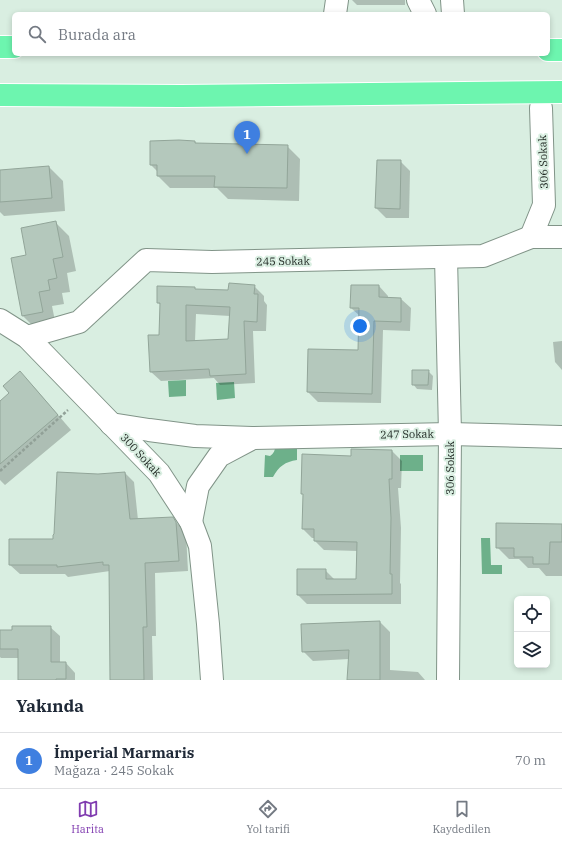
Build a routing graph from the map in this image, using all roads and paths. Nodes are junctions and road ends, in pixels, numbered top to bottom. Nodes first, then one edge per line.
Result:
1 (337, 0) edge
2 (418, 0) edge
3 (452, 0) edge
4 (335, 12) edge
5 (424, 12) edge
6 (453, 12) edge
7 (0, 47) edge
8 (12, 47) edge
9 (550, 50) edge
10 (562, 50) edge
11 (562, 92) edge
12 (0, 95) edge
13 (541, 108) dead end
14 (531, 237) junction
15 (562, 237) edge
16 (446, 257) junction
17 (0, 320) edge
18 (27, 337) junction
19 (84, 396) junction
20 (111, 424) junction
21 (450, 434) junction
22 (562, 437) edge
23 (252, 438) junction
24 (0, 471) edge
25 (191, 522) junction
26 (212, 680) edge
27 (448, 680) edge

1 - 4 street
2 - 5 street
3 - 6 street
7 - 8 highway
9 - 10 highway
11 - 12 highway
13 - 14 street, 306 Sokak
14 - 15 street, 245 Sokak
14 - 16 street, 245 Sokak
16 - 18 street, 245 Sokak
16 - 21 street, 306 Sokak
17 - 18 street, 300 Sokak
18 - 19 street, 300 Sokak
19 - 20 street, 300 Sokak
19 - 24 path
20 - 23 street, 247 Sokak
20 - 25 street, 300 Sokak
21 - 22 street, 247 Sokak
21 - 23 street, 247 Sokak
21 - 27 street, 306 Sokak
23 - 25 street, 247 Sokak
25 - 26 street, 300 Sokak

